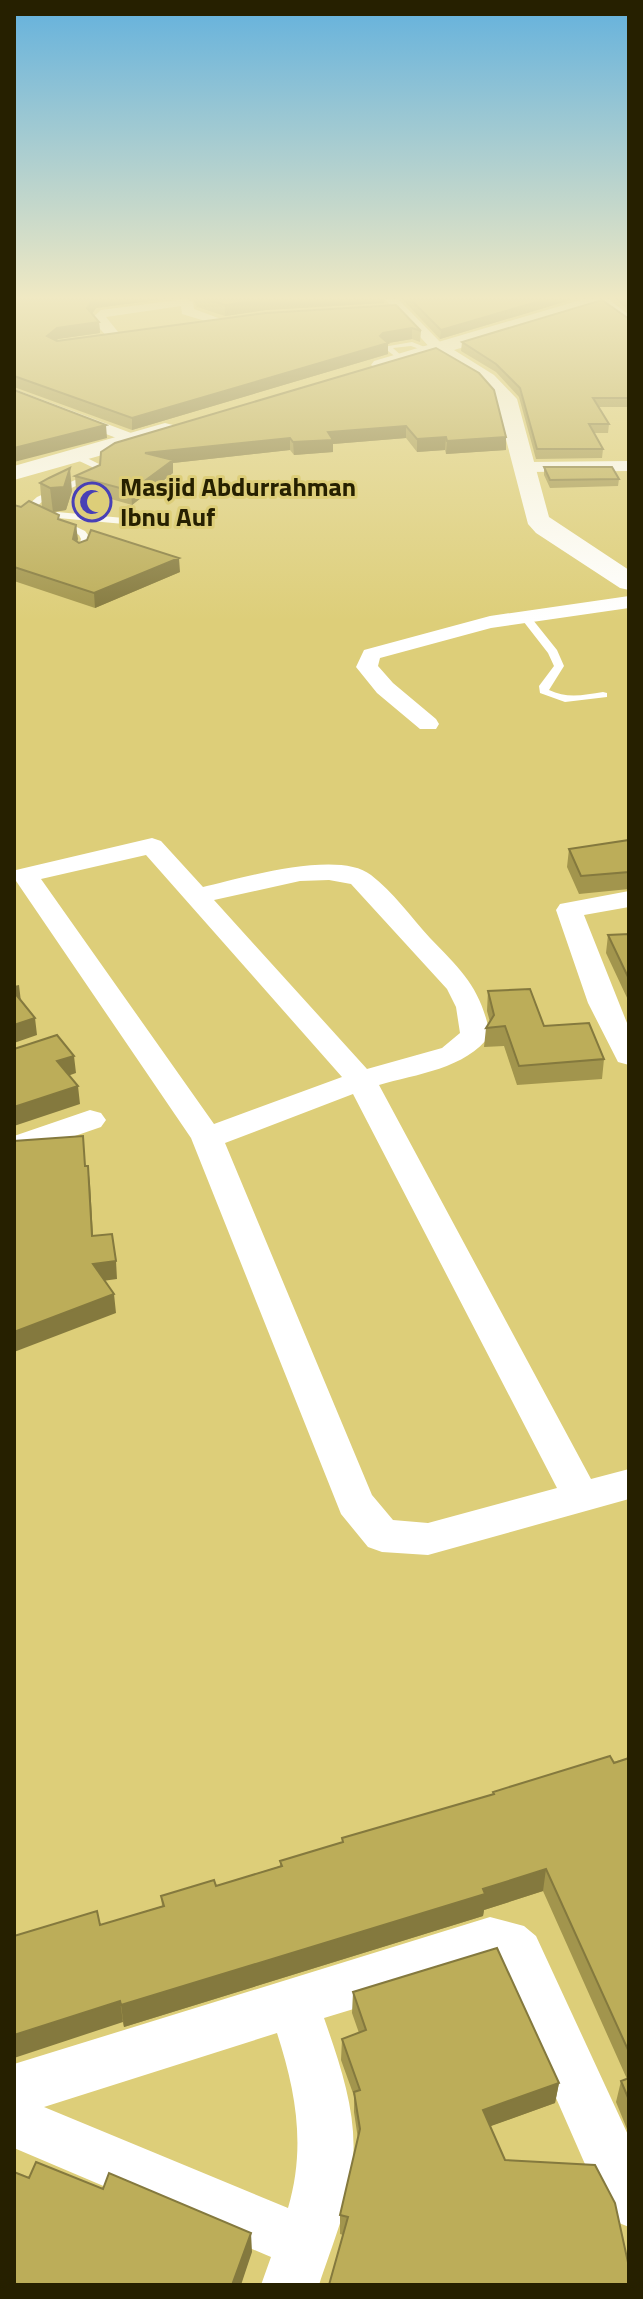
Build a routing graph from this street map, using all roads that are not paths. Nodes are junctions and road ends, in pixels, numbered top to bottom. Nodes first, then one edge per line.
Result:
1 (46, 406) edge
2 (506, 406) edge
3 (178, 426) edge
4 (133, 439) junction
5 (78, 457) junction
6 (629, 466) edge
7 (526, 467) junction
8 (19, 468) edge
9 (47, 514) junction
10 (124, 521) dead end
11 (82, 552) edge
12 (629, 582) edge
13 (629, 602) edge
14 (525, 617) junction
15 (603, 695) dead end
16 (428, 724) dead end
17 (196, 896) junction
18 (629, 899) edge
19 (629, 1056) edge
20 (361, 1080) junction
21 (90, 1120) dead end
22 (207, 1138) junction
23 (14, 1147) edge
24 (629, 1484) edge
25 (581, 1497) junction
26 (294, 2005) junction
27 (14, 2090) edge
28 (14, 2121) edge
29 (629, 2199) edge
30 (297, 2264) edge

1 - 4 street
2 - 7 street
3 - 4 street
4 - 5 street
5 - 8 street
5 - 9 lane
6 - 7 street
7 - 12 street
9 - 10 lane
9 - 11 lane
13 - 14 street
14 - 15 lane
14 - 16 street
17 - 20 street
17 - 20 street
17 - 22 street
18 - 19 street
20 - 22 street
20 - 25 street
21 - 23 street
22 - 25 street
24 - 25 street
26 - 27 street
26 - 29 street
26 - 30 street
28 - 30 street

